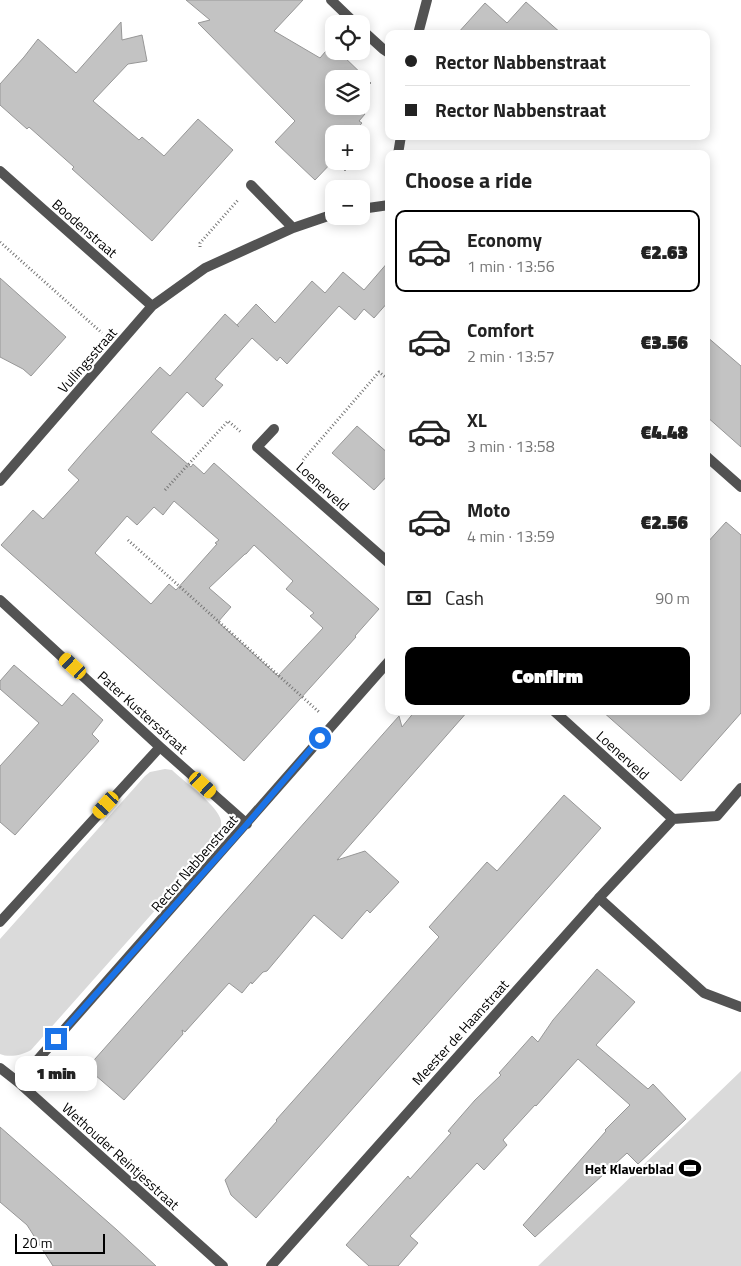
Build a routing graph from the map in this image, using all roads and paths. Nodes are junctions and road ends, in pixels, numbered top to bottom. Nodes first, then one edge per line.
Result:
1 (331, 0) edge
2 (426, 0) edge
3 (347, 15) edge
4 (419, 30) edge
5 (370, 38) edge
6 (385, 51) edge
7 (0, 171) edge
8 (251, 185) joint
9 (385, 206) edge
10 (370, 208) edge
11 (325, 217) edge
12 (293, 228) junction
13 (0, 242) edge
14 (205, 268) junction
15 (152, 306) junction
16 (117, 346) junction
17 (385, 376) edge
18 (274, 429) dead end
19 (257, 446) junction
20 (710, 460) edge
21 (290, 475) junction
22 (0, 481) edge
23 (741, 487) edge
24 (164, 490) dead end
25 (128, 540) dead end
26 (385, 559) edge
27 (0, 600) edge
28 (385, 666) edge
29 (558, 715) edge
30 (333, 724) junction
31 (160, 747) junction
32 (741, 788) edge
33 (673, 819) junction
34 (247, 824) junction
35 (599, 898) junction
36 (0, 922) edge
37 (741, 1007) edge
38 (0, 1068) edge
39 (18, 1082) junction
40 (223, 1266) edge
41 (271, 1266) edge

1 - 3 street
2 - 4 street
5 - 6 street
7 - 15 street, Boodenstraat
8 - 12 street
8 - 14 path
9 - 10 street
11 - 12 street, Vullingsstraat
12 - 14 street, Vullingsstraat
13 - 16 path
14 - 15 street, Vullingsstraat
15 - 16 street, Vullingsstraat
16 - 22 street, Vullingsstraat
17 - 21 path
18 - 19 street
19 - 21 street, Loenerveld
19 - 24 path
20 - 23 street
21 - 26 street, Loenerveld
25 - 30 path
27 - 31 street, Pater Kustersstraat
28 - 30 street, Rector Nabbenstraat
29 - 33 street, Loenerveld
30 - 34 street, Rector Nabbenstraat
31 - 34 street, Pater Kustersstraat
31 - 36 street
32 - 33 street
33 - 35 street, Meester de Haanstraat
34 - 39 street, Rector Nabbenstraat
35 - 37 street
35 - 41 street, Meester de Haanstraat
38 - 39 street, Wethouder Reintjesstraat
39 - 40 street, Wethouder Reintjesstraat

